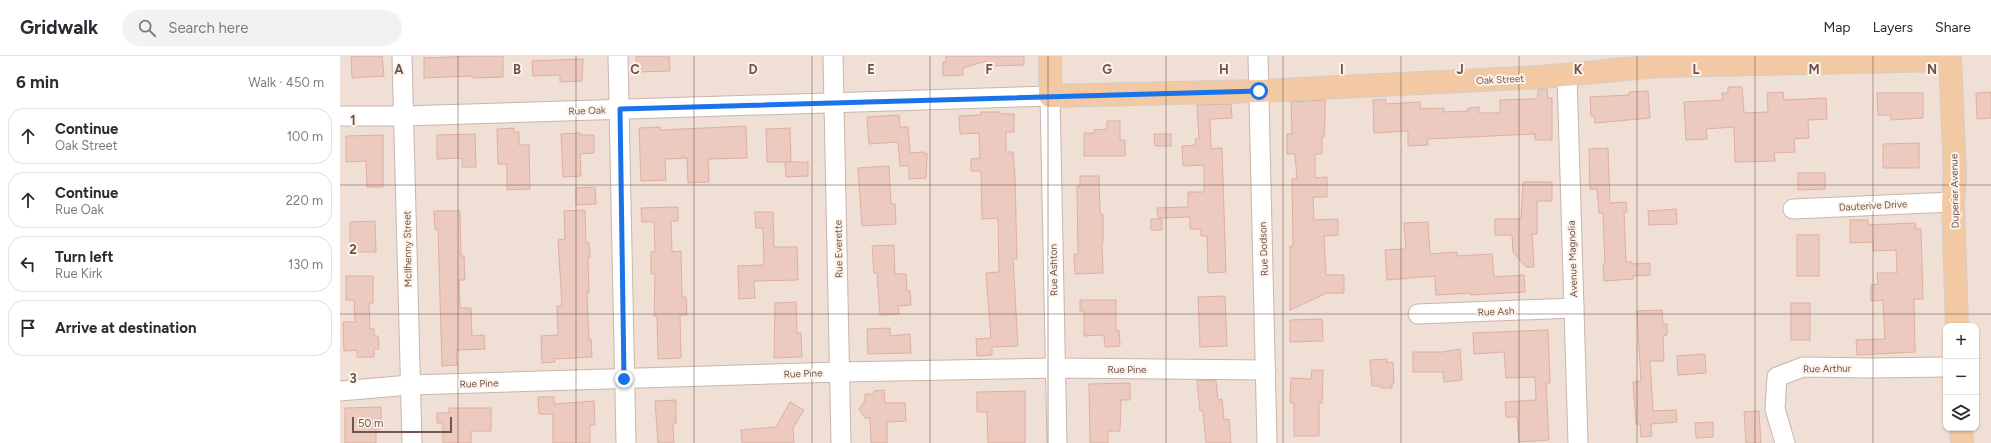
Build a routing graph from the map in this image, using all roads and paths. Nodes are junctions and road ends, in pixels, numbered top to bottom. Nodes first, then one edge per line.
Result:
1 (402, 56) edge
2 (618, 56) edge
3 (833, 56) edge
4 (1050, 56) edge
5 (1258, 56) edge
6 (1950, 58) edge
7 (1757, 60) edge
8 (1657, 61) edge
9 (1567, 75) junction
10 (1259, 91) junction
11 (1050, 96) junction
12 (835, 102) junction
13 (620, 109) junction
14 (340, 116) edge
15 (404, 116) junction
16 (1954, 202) junction
17 (1793, 209) dead end
18 (1574, 308) junction
19 (1418, 314) dead end
20 (1958, 323) edge
21 (1943, 366) edge
22 (1054, 368) junction
23 (1266, 370) junction
24 (840, 372) junction
25 (624, 379) junction
26 (410, 385) junction
27 (340, 390) edge
28 (1961, 431) edge
29 (412, 443) edge
30 (626, 443) edge
31 (841, 443) edge
32 (1057, 443) edge
33 (1267, 443) edge
34 (1578, 443) edge
35 (1785, 443) edge
36 (1962, 443) edge

1 - 15 street, McIlhenny Street
2 - 13 street
3 - 12 street, Rue Everette
4 - 11 main road
5 - 10 street, Rue Dodson
6 - 7 main road, Oak Street
6 - 16 main road, Duperier Avenue
7 - 8 main road, Oak Street
8 - 9 main road, Oak Street
9 - 10 main road, Oak Street
9 - 18 street, Avenue Magnolia
10 - 11 main road, Oak Street
10 - 23 street, Rue Dodson
11 - 12 street, Rue Oak
11 - 22 street, Rue Ashton
12 - 13 street, Rue Oak
12 - 24 street, Rue Everette
13 - 15 street, Rue Oak
13 - 25 street
14 - 15 street, Rue Oak
15 - 26 street, McIlhenny Street
16 - 17 street, Dauterive Drive
16 - 20 main road, Duperier Avenue
18 - 19 street, Rue Ash
18 - 34 street, Avenue Magnolia
21 - 35 street, Rue Arthur
22 - 23 street, Rue Pine
22 - 24 street, Rue Pine
22 - 32 street, Rue Ashton
23 - 33 street, Rue Dodson
24 - 25 street, Rue Pine
24 - 31 street, Rue Everette
25 - 26 street, Rue Pine
25 - 30 street
26 - 27 street, Rue Pine
26 - 29 street, McIlhenny Street
28 - 36 main road

